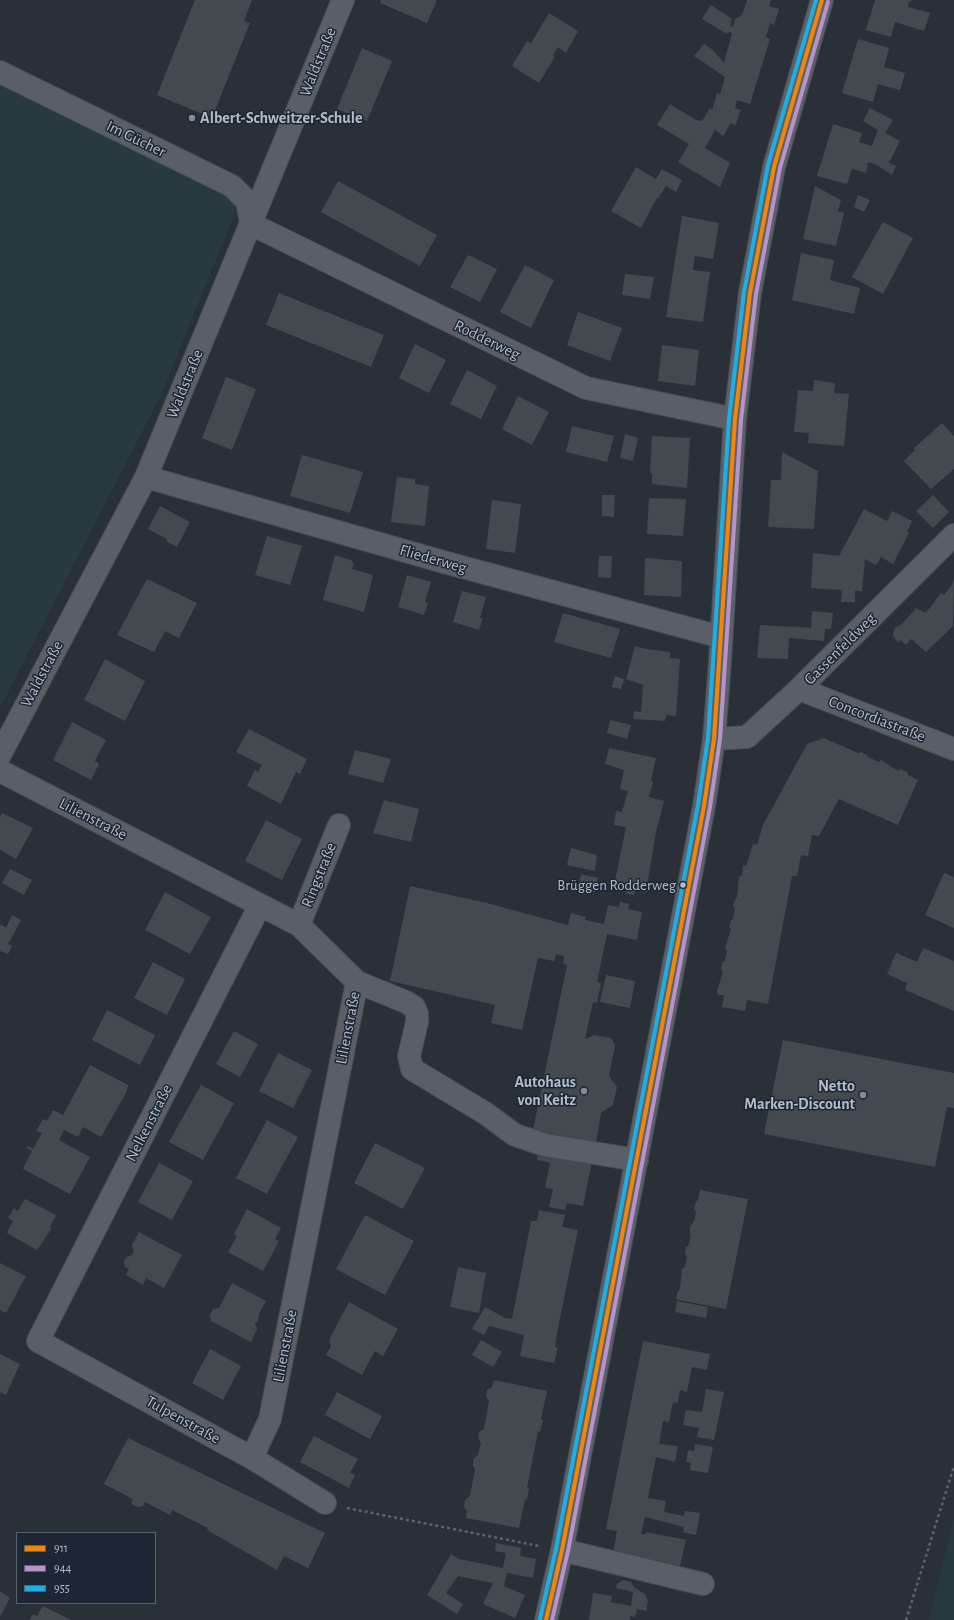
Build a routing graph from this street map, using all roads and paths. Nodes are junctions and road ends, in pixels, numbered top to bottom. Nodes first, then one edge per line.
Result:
1 (343, 0) edge
2 (822, 0) edge
3 (0, 72) edge
4 (251, 224) junction
5 (735, 419) junction
6 (146, 477) junction
7 (954, 535) edge
8 (721, 637) junction
9 (799, 690) junction
10 (714, 739) junction
11 (954, 749) edge
12 (0, 755) edge
13 (0, 771) edge
14 (339, 825) dead end
15 (260, 904) junction
16 (300, 925) junction
17 (357, 982) junction
18 (637, 1160) junction
19 (38, 1341) joint
20 (252, 1458) junction
21 (954, 1466) edge
22 (325, 1503) joint
23 (562, 1550) junction
24 (703, 1584) dead end
25 (546, 1620) edge
26 (906, 1620) edge

1 - 4 street, Waldstraße
2 - 5 main road
3 - 4 street, Im Gücher
4 - 5 street, Rodderweg
4 - 6 street, Waldstraße
5 - 8 main road
6 - 8 street, Fliederweg
6 - 12 street, Waldstraße
7 - 9 street, Gassenfeldweg
8 - 10 main road
9 - 10 street, Gassenfeldweg
9 - 11 street, Concordiastraße
10 - 18 main road
13 - 15 street, Lilienstraße
14 - 16 street, Ringstraße
15 - 16 street, Lilienstraße
15 - 19 street, Nelkenstraße
16 - 17 street, Lilienstraße
17 - 18 street
17 - 20 street, Lilienstraße
18 - 23 main road
19 - 20 street, Tulpenstraße
20 - 22 street, Tulpenstraße
21 - 26 path
22 - 23 path
23 - 24 street
23 - 25 main road

